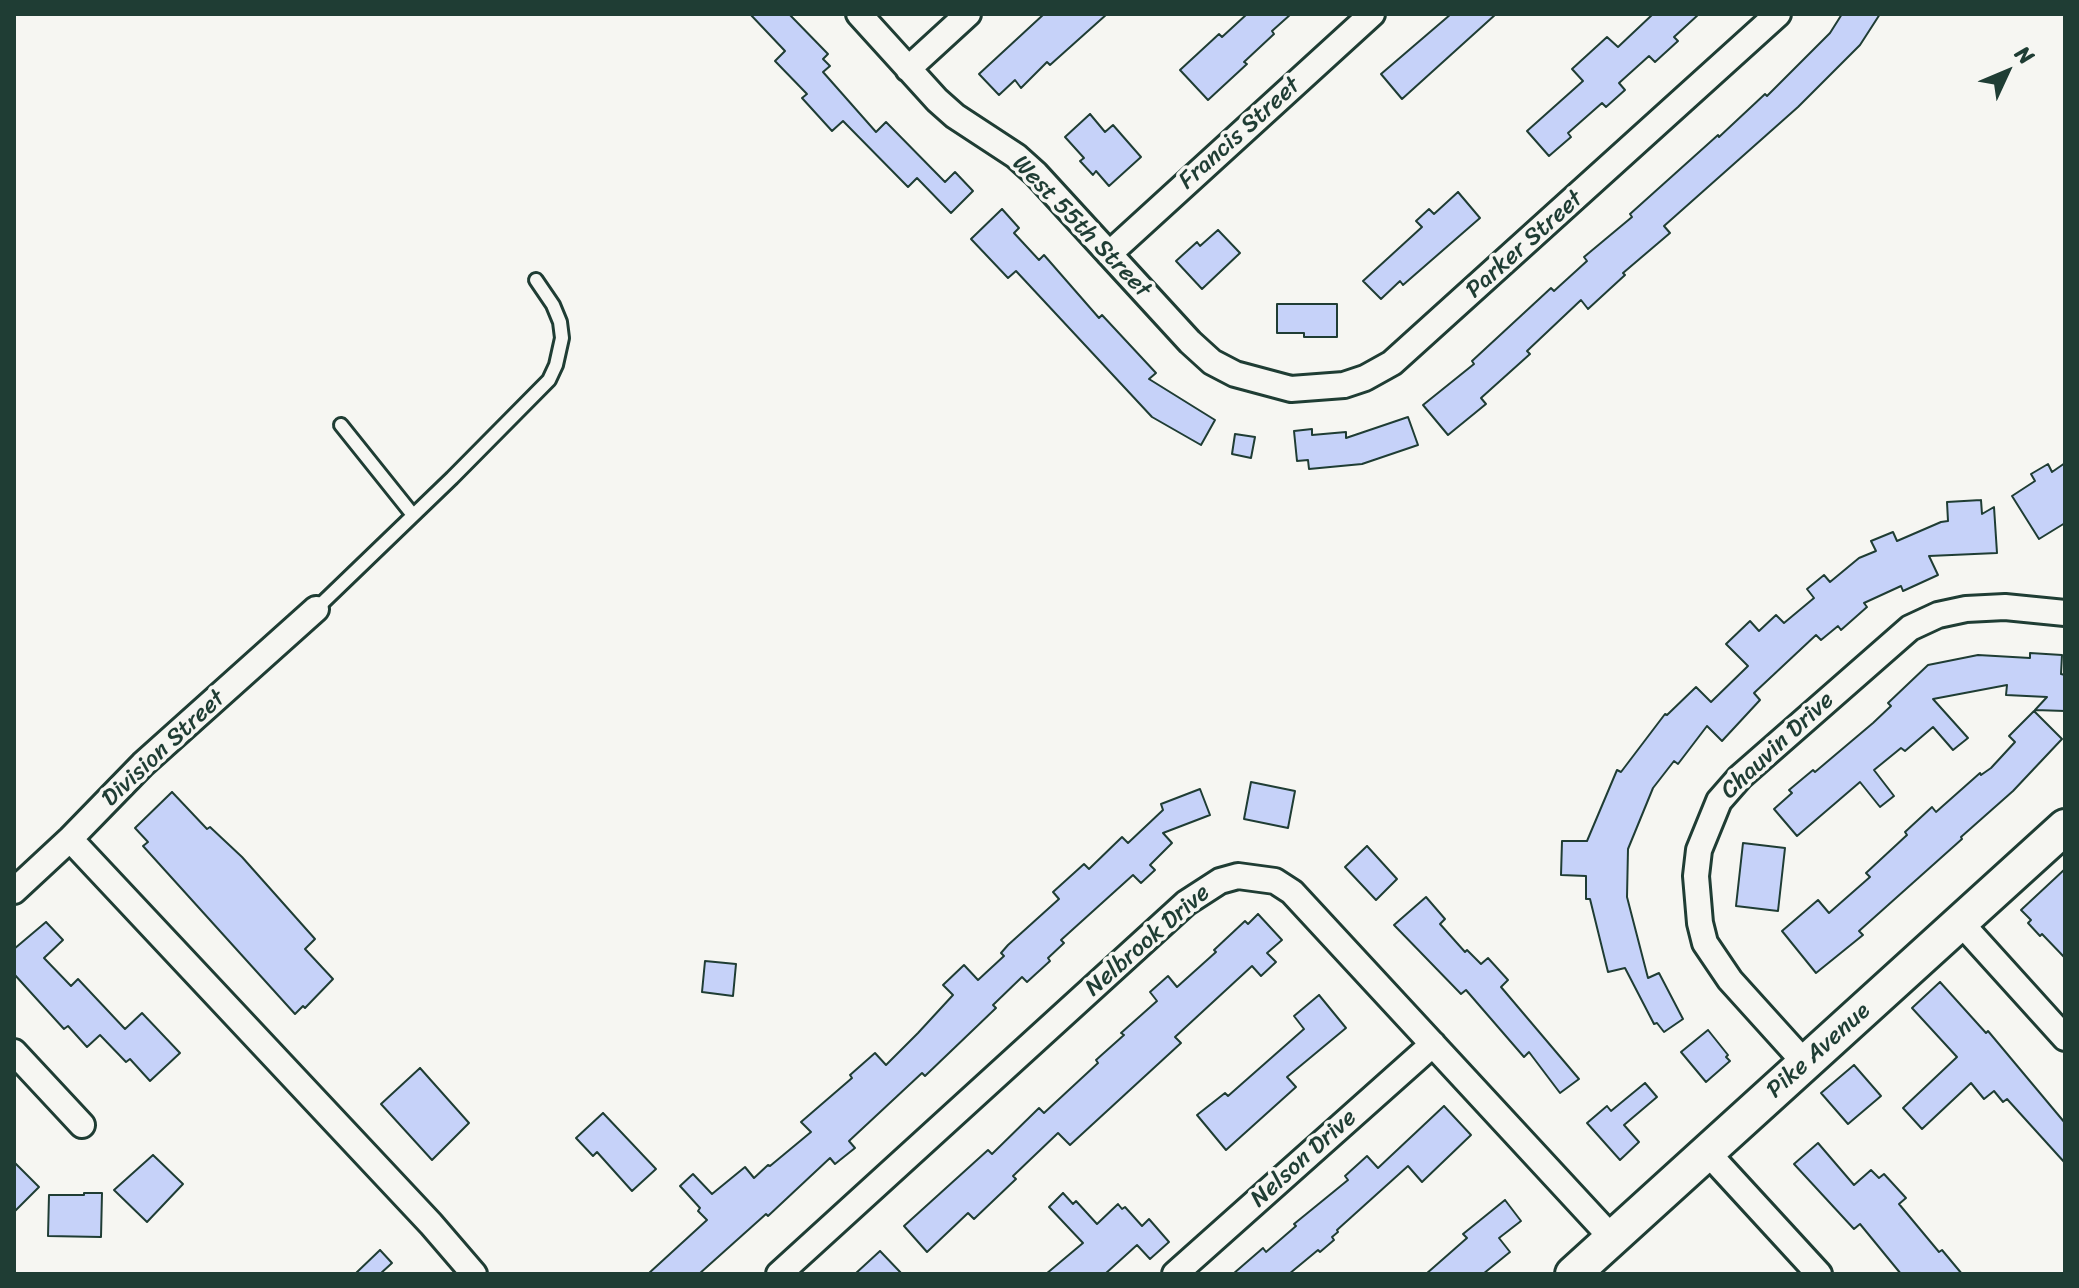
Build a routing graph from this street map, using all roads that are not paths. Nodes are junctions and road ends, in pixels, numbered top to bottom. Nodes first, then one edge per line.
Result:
1 (859, 14) edge
2 (968, 14) edge
3 (1372, 14) edge
4 (1778, 14) edge
5 (908, 69) junction
6 (1109, 254) junction
7 (536, 280) dead end
8 (1235, 374) joint
9 (341, 425) dead end
10 (413, 515) junction
11 (316, 609) joint
12 (2065, 613) edge
13 (2065, 827) edge
14 (70, 839) junction
15 (14, 891) edge
16 (1961, 923) junction
17 (2065, 1038) edge
18 (1433, 1044) junction
19 (14, 1052) edge
20 (1805, 1063) junction
21 (82, 1125) dead end
22 (1707, 1152) junction
23 (1612, 1238) junction
24 (474, 1274) edge
25 (779, 1274) edge
26 (1175, 1274) edge
27 (1573, 1274) edge
28 (1819, 1274) edge

1 - 5 street, West 55th Street
2 - 5 street
3 - 6 street, Francis Street
4 - 8 street, Parker Street
5 - 6 street, West 55th Street
6 - 8 street, West 55th Street
7 - 10 lane
9 - 10 lane
10 - 11 lane
11 - 14 street, Division Street
12 - 20 street, Chauvin Drive
13 - 16 street, Pike Avenue
14 - 15 street, Division Street
14 - 24 street
16 - 17 street
16 - 20 street, Pike Avenue
18 - 23 street, Nelbrook Drive
18 - 25 street, Nelbrook Drive
18 - 26 street, Nelson Drive
19 - 21 street
20 - 22 street, Pike Avenue
22 - 23 street, Pike Avenue
22 - 28 street
23 - 27 street, Pike Avenue

